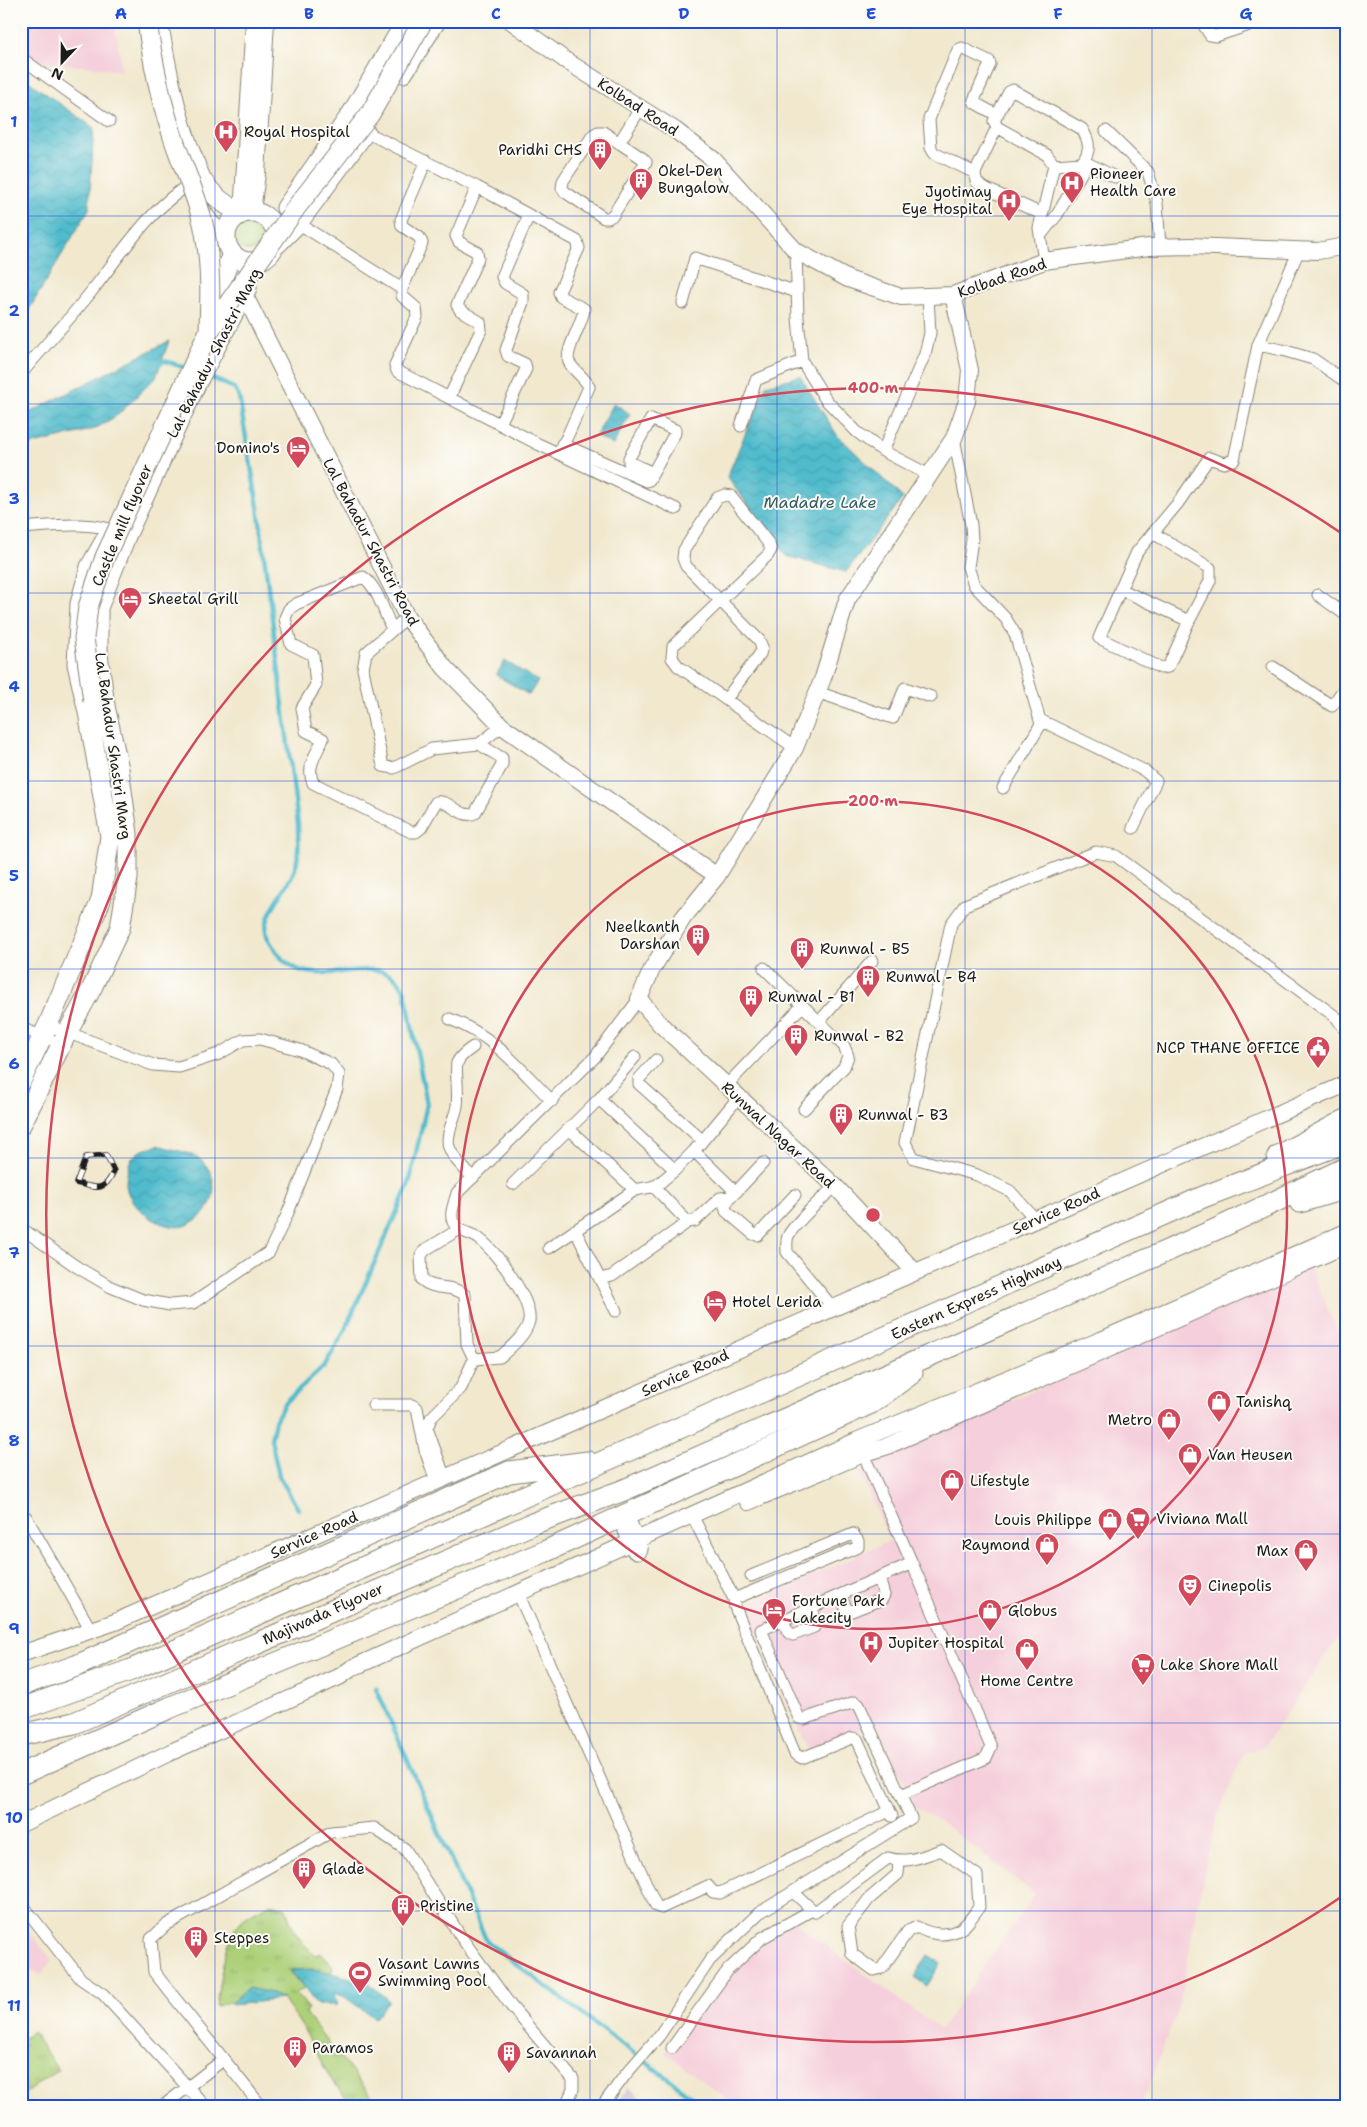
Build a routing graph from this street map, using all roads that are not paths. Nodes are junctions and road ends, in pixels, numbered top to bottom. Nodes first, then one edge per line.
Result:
1 (141, 21) edge
2 (147, 21) edge
3 (158, 21) edge
4 (254, 21) edge
5 (266, 21) edge
6 (406, 21) edge
7 (423, 21) edge
8 (436, 21) edge
9 (511, 21) edge
10 (1201, 21) edge
11 (1260, 21) edge
12 (259, 42) junction
13 (21, 58) edge
14 (640, 109) junction
15 (997, 115) junction
16 (109, 121) dead end
17 (997, 127) junction
18 (1106, 131) dead end
19 (366, 132) junction
20 (619, 143) junction
21 (426, 161) junction
22 (1054, 166) junction
23 (975, 173) junction
24 (1115, 177) dead end
25 (193, 182) junction
26 (477, 187) junction
27 (247, 212) junction
28 (1042, 214) junction
29 (529, 215) junction
30 (298, 223) junction
31 (274, 225) junction
32 (1040, 236) junction
33 (229, 246) junction
34 (275, 246) junction
35 (1346, 246) edge
36 (1160, 247) junction
37 (1299, 250) junction
38 (796, 251) junction
39 (261, 260) junction
40 (1044, 261) junction
41 (402, 289) junction
42 (797, 292) junction
43 (244, 294) junction
44 (953, 295) junction
45 (928, 296) junction
46 (683, 303) dead end
47 (204, 336) junction
48 (1258, 345) junction
49 (802, 361) junction
50 (21, 374) edge
51 (1346, 382) edge
52 (449, 398) junction
53 (500, 424) junction
54 (741, 426) dead end
55 (954, 438) junction
56 (560, 449) junction
57 (883, 451) junction
58 (653, 473) junction
59 (929, 475) junction
60 (676, 509) dead end
61 (21, 528) edge
62 (119, 532) junction
63 (1153, 533) junction
64 (1120, 589) junction
65 (1318, 596) dead end
66 (721, 601) junction
67 (1346, 616) edge
68 (408, 617) junction
69 (1190, 620) junction
70 (392, 629) junction
71 (1273, 667) dead end
72 (1346, 686) edge
73 (817, 692) junction
74 (931, 697) dead end
75 (726, 699) junction
76 (1040, 720) junction
77 (502, 726) junction
78 (479, 744) junction
79 (795, 748) junction
80 (1003, 788) dead end
81 (1132, 828) dead end
82 (717, 876) junction
83 (92, 959) junction
84 (872, 961) dead end
85 (764, 968) dead end
86 (67, 981) junction
87 (91, 990) junction
88 (639, 999) junction
89 (802, 1006) junction
90 (450, 1019) dead end
91 (819, 1022) junction
92 (21, 1028) edge
93 (45, 1031) junction
94 (1346, 1031) edge
95 (64, 1038) junction
96 (473, 1047) dead end
97 (635, 1056) dead end
98 (656, 1060) dead end
99 (21, 1081) edge
100 (1346, 1084) edge
101 (726, 1086) junction
102 (738, 1098) junction
103 (599, 1099) junction
104 (552, 1101) junction
105 (804, 1109) dead end
106 (1346, 1120) edge
107 (21, 1125) edge
108 (569, 1129) junction
109 (702, 1140) junction
110 (1345, 1142) edge
111 (694, 1151) junction
112 (763, 1163) dead end
113 (1346, 1168) edge
114 (675, 1170) junction
115 (473, 1178) junction
116 (513, 1184) dead end
117 (653, 1186) junction
118 (835, 1186) junction
119 (1346, 1188) edge
120 (635, 1190) junction
121 (733, 1195) junction
122 (796, 1195) dead end
123 (1203, 1197) junction
124 (1036, 1220) junction
125 (688, 1222) junction
126 (21, 1228) edge
127 (1218, 1228) junction
128 (458, 1230) junction
129 (575, 1230) junction
130 (1346, 1232) edge
131 (1346, 1246) edge
132 (549, 1248) dead end
133 (915, 1272) junction
134 (600, 1279) junction
135 (833, 1308) junction
136 (616, 1312) dead end
137 (944, 1349) junction
138 (474, 1359) junction
139 (373, 1405) dead end
140 (860, 1447) junction
141 (609, 1459) junction
142 (441, 1480) junction
143 (629, 1513) junction
144 (21, 1515) edge
145 (694, 1520) junction
146 (642, 1542) junction
147 (912, 1563) junction
148 (751, 1576) dead end
149 (879, 1578) junction
150 (840, 1595) junction
151 (520, 1598) junction
152 (734, 1598) junction
153 (812, 1608) junction
154 (783, 1620) junction
155 (90, 1630) junction
156 (21, 1654) edge
157 (21, 1684) edge
158 (21, 1709) edge
159 (74, 1723) junction
160 (21, 1735) edge
161 (21, 1745) edge
162 (21, 1774) edge
163 (901, 1795) junction
164 (889, 1811) junction
165 (21, 1824) edge
166 (896, 1827) junction
167 (899, 1862) junction
168 (793, 1892) junction
169 (21, 1903) edge
170 (817, 1914) junction
171 (672, 2048) dead end
172 (223, 2060) junction
173 (189, 2088) junction
174 (163, 2106) edge
175 (205, 2106) edge
176 (261, 2106) edge
177 (566, 2106) edge
178 (602, 2106) edge

1 - 25 main road
2 - 47 main road, Castle mill flyover, bridge
3 - 25 main road
4 - 12 street
5 - 12 street
6 - 31 main road
7 - 47 main road, Castle mill flyover, bridge
8 - 19 main road
9 - 14 street, Kolbad Road
10 - 11 street
12 - 27 street
13 - 16 street
14 - 20 street
14 - 38 street, Kolbad Road
15 - 17 street
15 - 22 street
15 - 23 street
17 - 22 street
17 - 23 street
18 - 36 street
19 - 21 street
19 - 30 main road
20 - 20 street
21 - 26 street
21 - 41 street
22 - 28 street
23 - 28 street
24 - 32 street
25 - 27 main road
25 - 33 main road
25 - 50 street
26 - 29 street
26 - 52 street
27 - 31 main road
27 - 33 main road
28 - 32 street
29 - 53 street
29 - 56 street
30 - 34 main road
30 - 41 street
31 - 34 main road
32 - 40 street
33 - 39 main road
33 - 47 main road, Lal Bahadur Shastri Marg
34 - 39 main road
35 - 37 street, Kolbad Road
36 - 37 street, Kolbad Road
36 - 40 street, Kolbad Road
37 - 48 street
38 - 42 street
38 - 45 street, Kolbad Road
39 - 43 main road, Lal Bahadur Shastri Marg
40 - 44 street, Kolbad Road
41 - 52 street
42 - 46 street
42 - 49 street
43 - 62 main road, Lal Bahadur Shastri Marg
43 - 68 street, Lal Bahadur Shastri Road
44 - 45 street, Kolbad Road
44 - 55 street
45 - 57 street
47 - 62 main road, Lal Bahadur Shastri Marg
47 - 83 main road, Castle mill flyover, bridge
48 - 51 street
48 - 63 street
49 - 54 street
49 - 57 street
52 - 53 street
53 - 56 street
55 - 59 street
55 - 76 street
56 - 58 street
56 - 60 street
57 - 59 street
58 - 58 street
59 - 73 street
61 - 62 street
62 - 86 main road, Lal Bahadur Shastri Marg
62 - 87 main road, Lal Bahadur Shastri Marg
63 - 64 street
63 - 69 street
64 - 69 street
64 - 69 street
65 - 67 street
66 - 66 street
66 - 75 street
66 - 75 street
68 - 70 street
68 - 77 street, Lal Bahadur Shastri Road
70 - 78 street
70 - 78 street
71 - 72 street
73 - 74 street
73 - 79 street
75 - 79 street
76 - 80 street
76 - 81 street
77 - 78 street
77 - 82 street, Lal Bahadur Shastri Road
79 - 82 street
82 - 88 street
83 - 86 main road
83 - 87 main road
84 - 91 street
85 - 89 street
86 - 93 main road, Lal Bahadur Shastri Marg
87 - 95 main road, Lal Bahadur Shastri Marg
88 - 101 street, Runwal Nagar Road
88 - 104 street
89 - 91 street
89 - 101 street
90 - 104 street
91 - 105 street
92 - 93 street
93 - 95 street
93 - 99 main road, Lal Bahadur Shastri Marg
94 - 124 street
95 - 107 main road, Lal Bahadur Shastri Marg
95 - 126 street
96 - 115 street
97 - 103 street
98 - 109 street
100 - 124 street, Service Road
101 - 102 street, Runwal Nagar Road
102 - 109 street
102 - 118 street, Runwal Nagar Road
103 - 108 street
103 - 114 street
104 - 115 street
106 - 123 highway
108 - 116 street
108 - 120 street
109 - 111 street
110 - 123 highway, Eastern Express Highway
111 - 114 street
111 - 121 street
112 - 121 street
113 - 127 highway
114 - 117 street
115 - 128 street
117 - 120 street
117 - 125 street
118 - 133 street, Runwal Nagar Road
118 - 135 street
119 - 127 highway
120 - 129 street
121 - 122 street
121 - 125 street
123 - 141 highway, Eastern Express Highway
124 - 133 street, Service Road
125 - 134 street
127 - 137 highway
128 - 138 street
128 - 138 street
129 - 132 street
129 - 134 street
130 - 140 street
131 - 140 street
133 - 135 street, Service Road
134 - 136 street
135 - 142 street, Service Road
137 - 143 highway
137 - 159 highway, Majiwada Flyover
138 - 142 street
139 - 142 street
140 - 145 street
140 - 147 street
141 - 157 highway
141 - 158 highway, Majiwada Flyover
142 - 155 street, Service Road
143 - 146 highway
143 - 162 highway
144 - 155 street
145 - 146 street
145 - 152 street
146 - 151 street
147 - 149 street
147 - 163 street
148 - 152 street
149 - 150 street
149 - 150 street
150 - 153 street
151 - 164 street
151 - 165 street
152 - 164 street
153 - 154 street
153 - 154 street
154 - 163 street
155 - 156 street, Service Road
159 - 160 highway, Majiwada Flyover
159 - 161 highway
163 - 166 street
164 - 166 street
166 - 168 street
167 - 167 street
167 - 170 street
168 - 170 street
168 - 178 street
169 - 173 street
170 - 171 street
172 - 173 street
172 - 176 street
172 - 177 street
173 - 174 street
173 - 175 street

